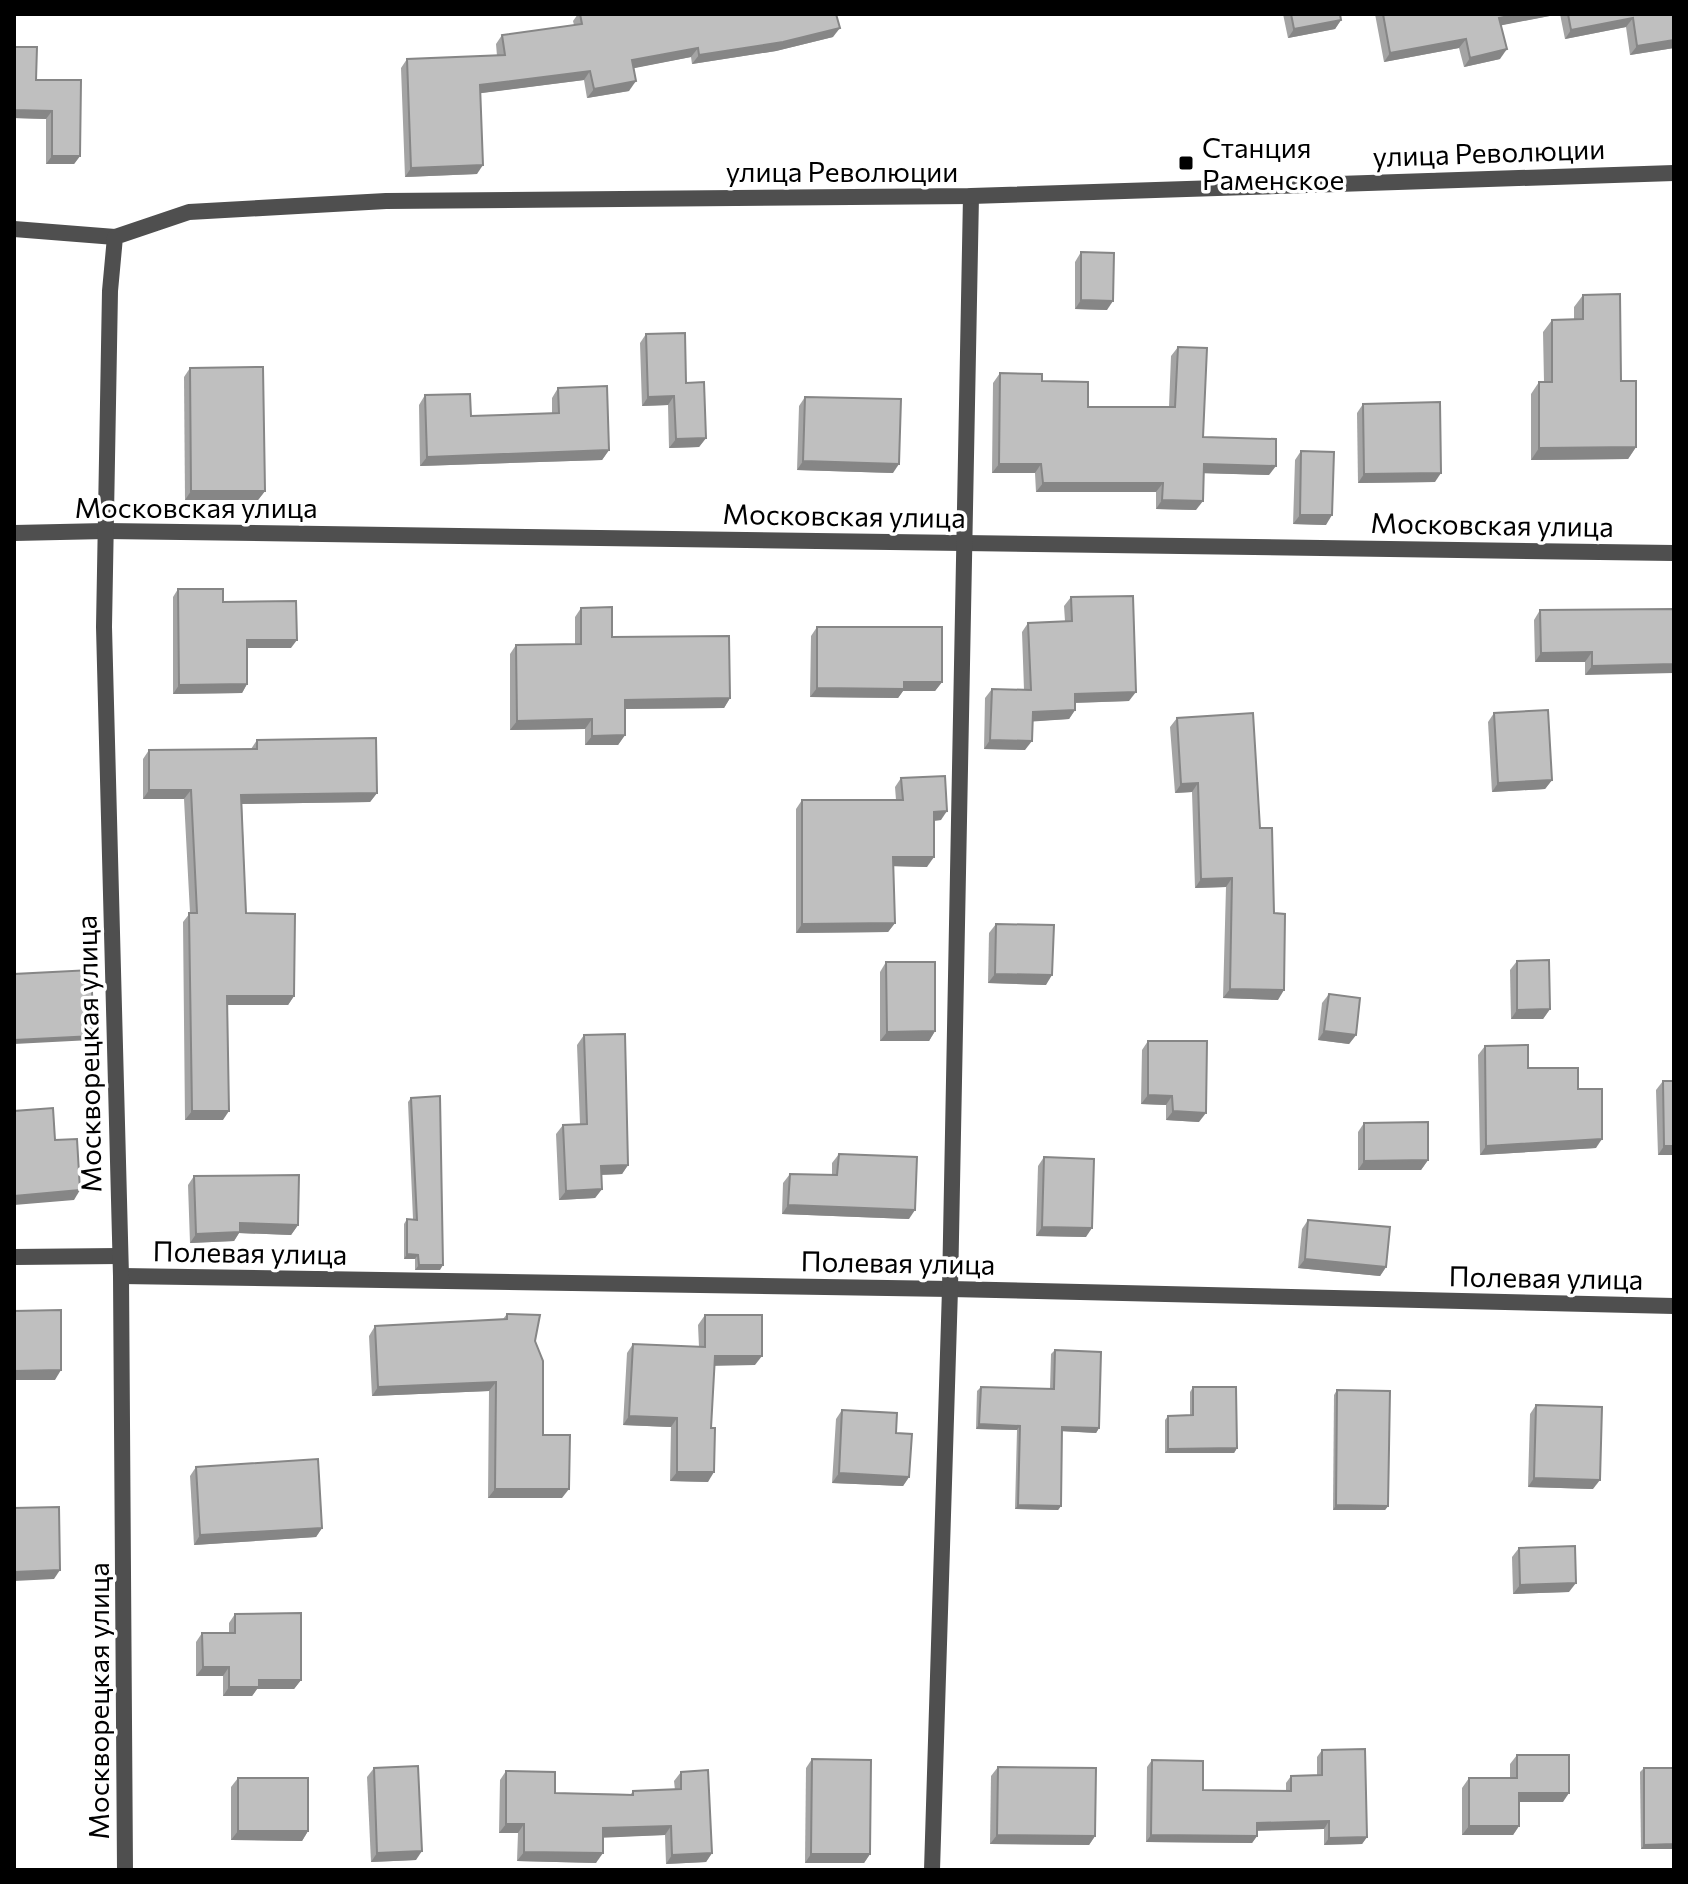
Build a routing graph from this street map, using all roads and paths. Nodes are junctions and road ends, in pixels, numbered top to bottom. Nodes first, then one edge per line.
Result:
1 (1674, 173) edge
2 (971, 196) junction
3 (14, 229) edge
4 (115, 237) junction
5 (106, 531) junction
6 (14, 533) edge
7 (964, 542) junction
8 (1674, 553) edge
9 (119, 1256) junction
10 (14, 1257) edge
11 (121, 1276) junction
12 (950, 1289) junction
13 (1674, 1306) edge
14 (125, 1870) edge
15 (932, 1870) edge

1 - 2 street, улица Революции
2 - 4 street, улица Революции
2 - 7 street
3 - 4 street, улица Революции
4 - 5 street, Москворецкая улица
5 - 6 street, Московская улица
5 - 7 street, Московская улица
5 - 9 street, Москворецкая улица
7 - 8 street, Московская улица
7 - 12 street
9 - 10 street, Полевая улица
9 - 11 street, Москворецкая улица
11 - 12 street, Полевая улица
11 - 14 street, Москворецкая улица
12 - 13 street, Полевая улица
12 - 15 street

